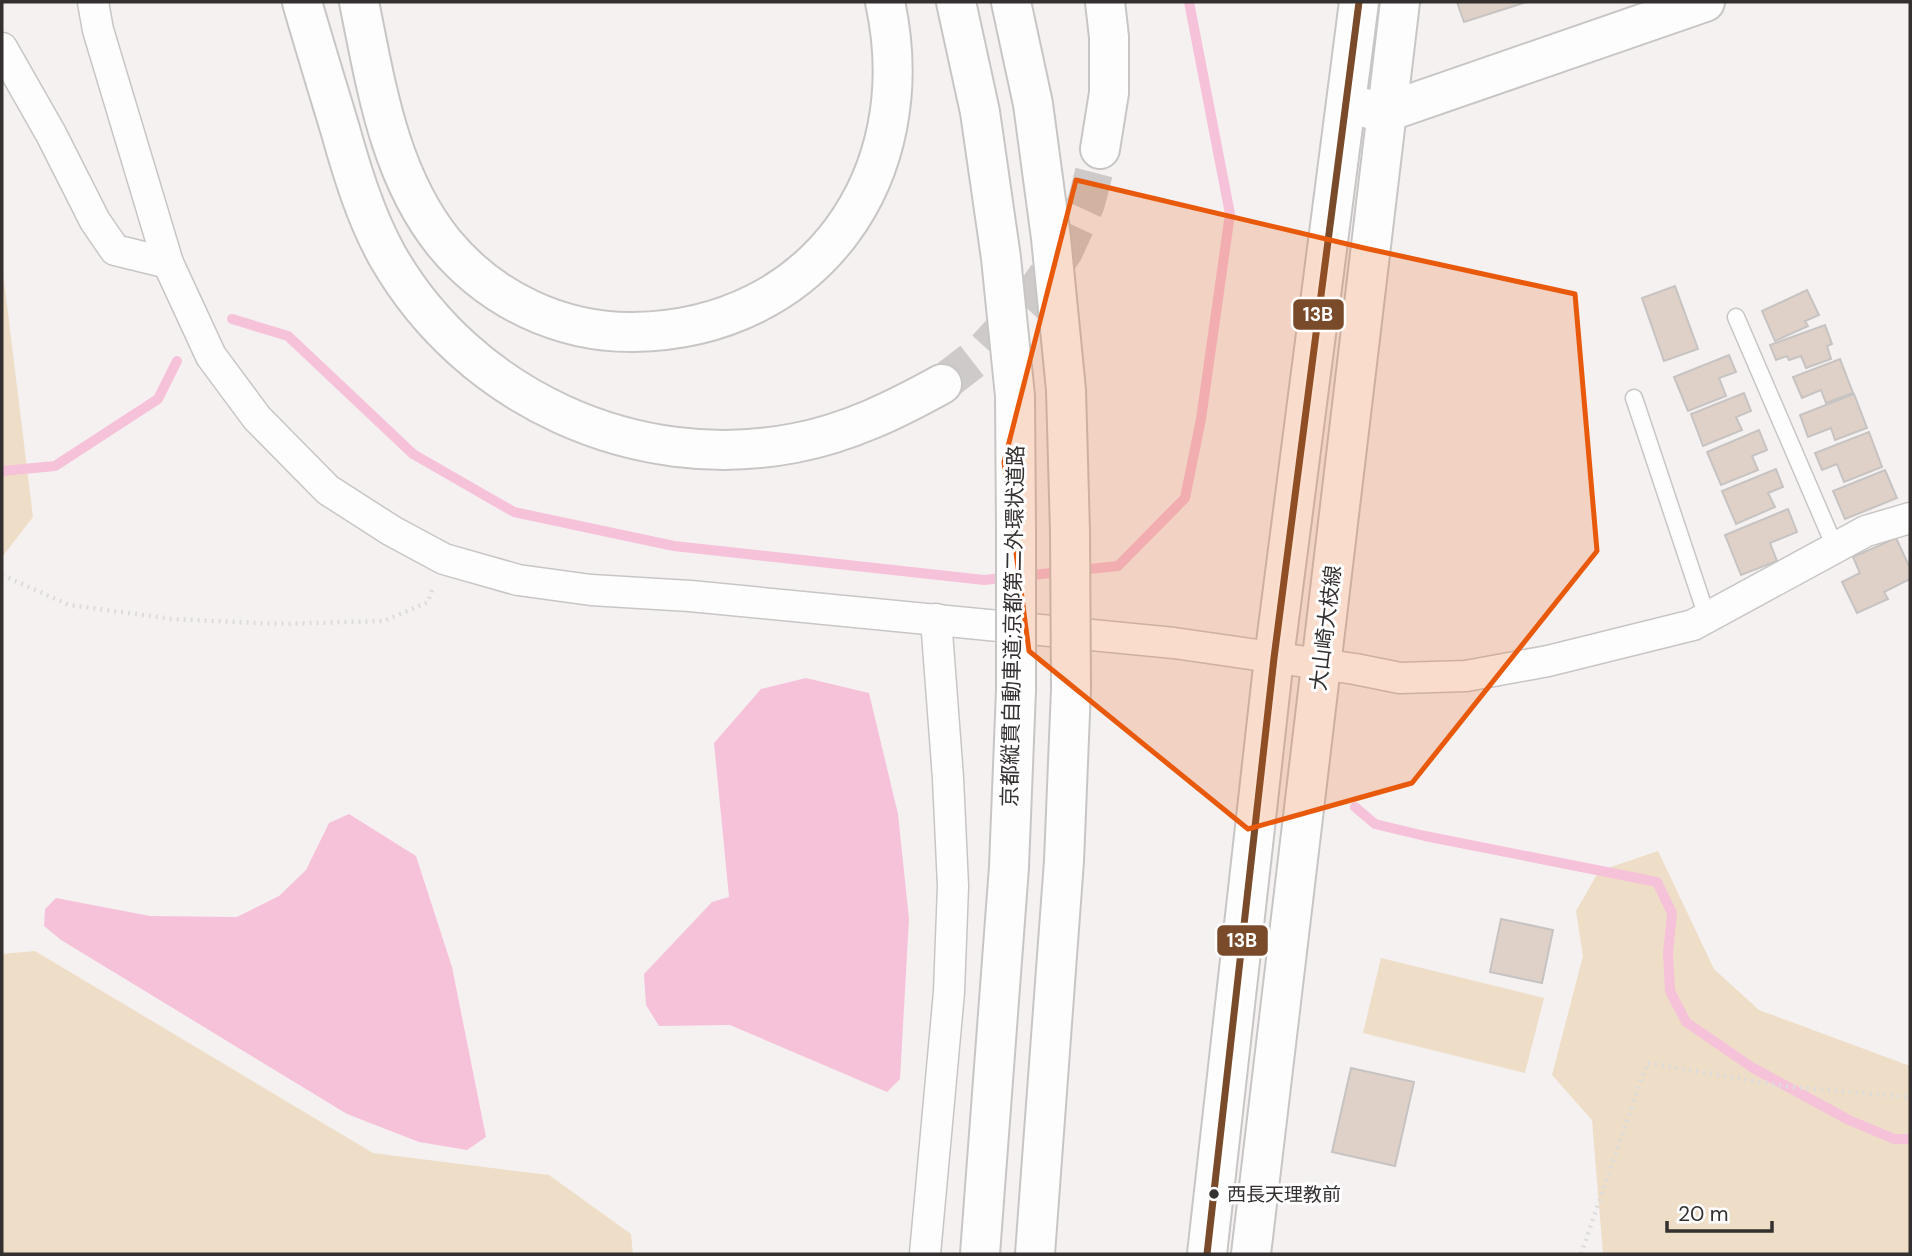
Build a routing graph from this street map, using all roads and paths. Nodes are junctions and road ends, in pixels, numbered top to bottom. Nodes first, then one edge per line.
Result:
1 (93, 2) edge
2 (302, 2) edge
3 (359, 2) edge
4 (885, 2) edge
5 (956, 2) edge
6 (1011, 2) edge
7 (1105, 2) edge
8 (1359, 2) edge
9 (1400, 2) edge
10 (1705, 2) edge
11 (2, 48) edge
12 (1347, 105) junction
13 (1387, 112) junction
14 (1100, 149) tunnel mouth
15 (168, 263) junction
16 (1736, 317) dead end
17 (942, 384) tunnel mouth
18 (1634, 398) dead end
19 (1910, 518) edge
20 (1835, 547) junction
21 (444, 559) junction
22 (2, 575) edge
23 (1707, 617) junction
24 (936, 619) junction
25 (1274, 657) junction
26 (1322, 664) junction
27 (1910, 1097) edge
28 (925, 1254) edge
29 (980, 1254) edge
30 (1035, 1254) edge
31 (1207, 1254) edge
32 (1251, 1254) edge
33 (1581, 1254) edge

1 - 15 street
2 - 17 main road
3 - 4 main road
5 - 29 main road, 京都縦貫自動車道;京都第二外環状道路, bridge
6 - 30 main road, bridge
7 - 14 main road
8 - 12 main road
9 - 13 main road, 大山崎大枝線
10 - 13 main road
11 - 15 street
12 - 13 main road
12 - 25 main road
13 - 26 main road, 大山崎大枝線
15 - 21 street
16 - 20 lane
18 - 23 lane
19 - 20 street
20 - 23 street
21 - 22 path
21 - 24 street
23 - 26 street
24 - 25 street
24 - 28 street
25 - 26 street
25 - 31 main road
26 - 32 main road, 大山崎大枝線
27 - 33 path

